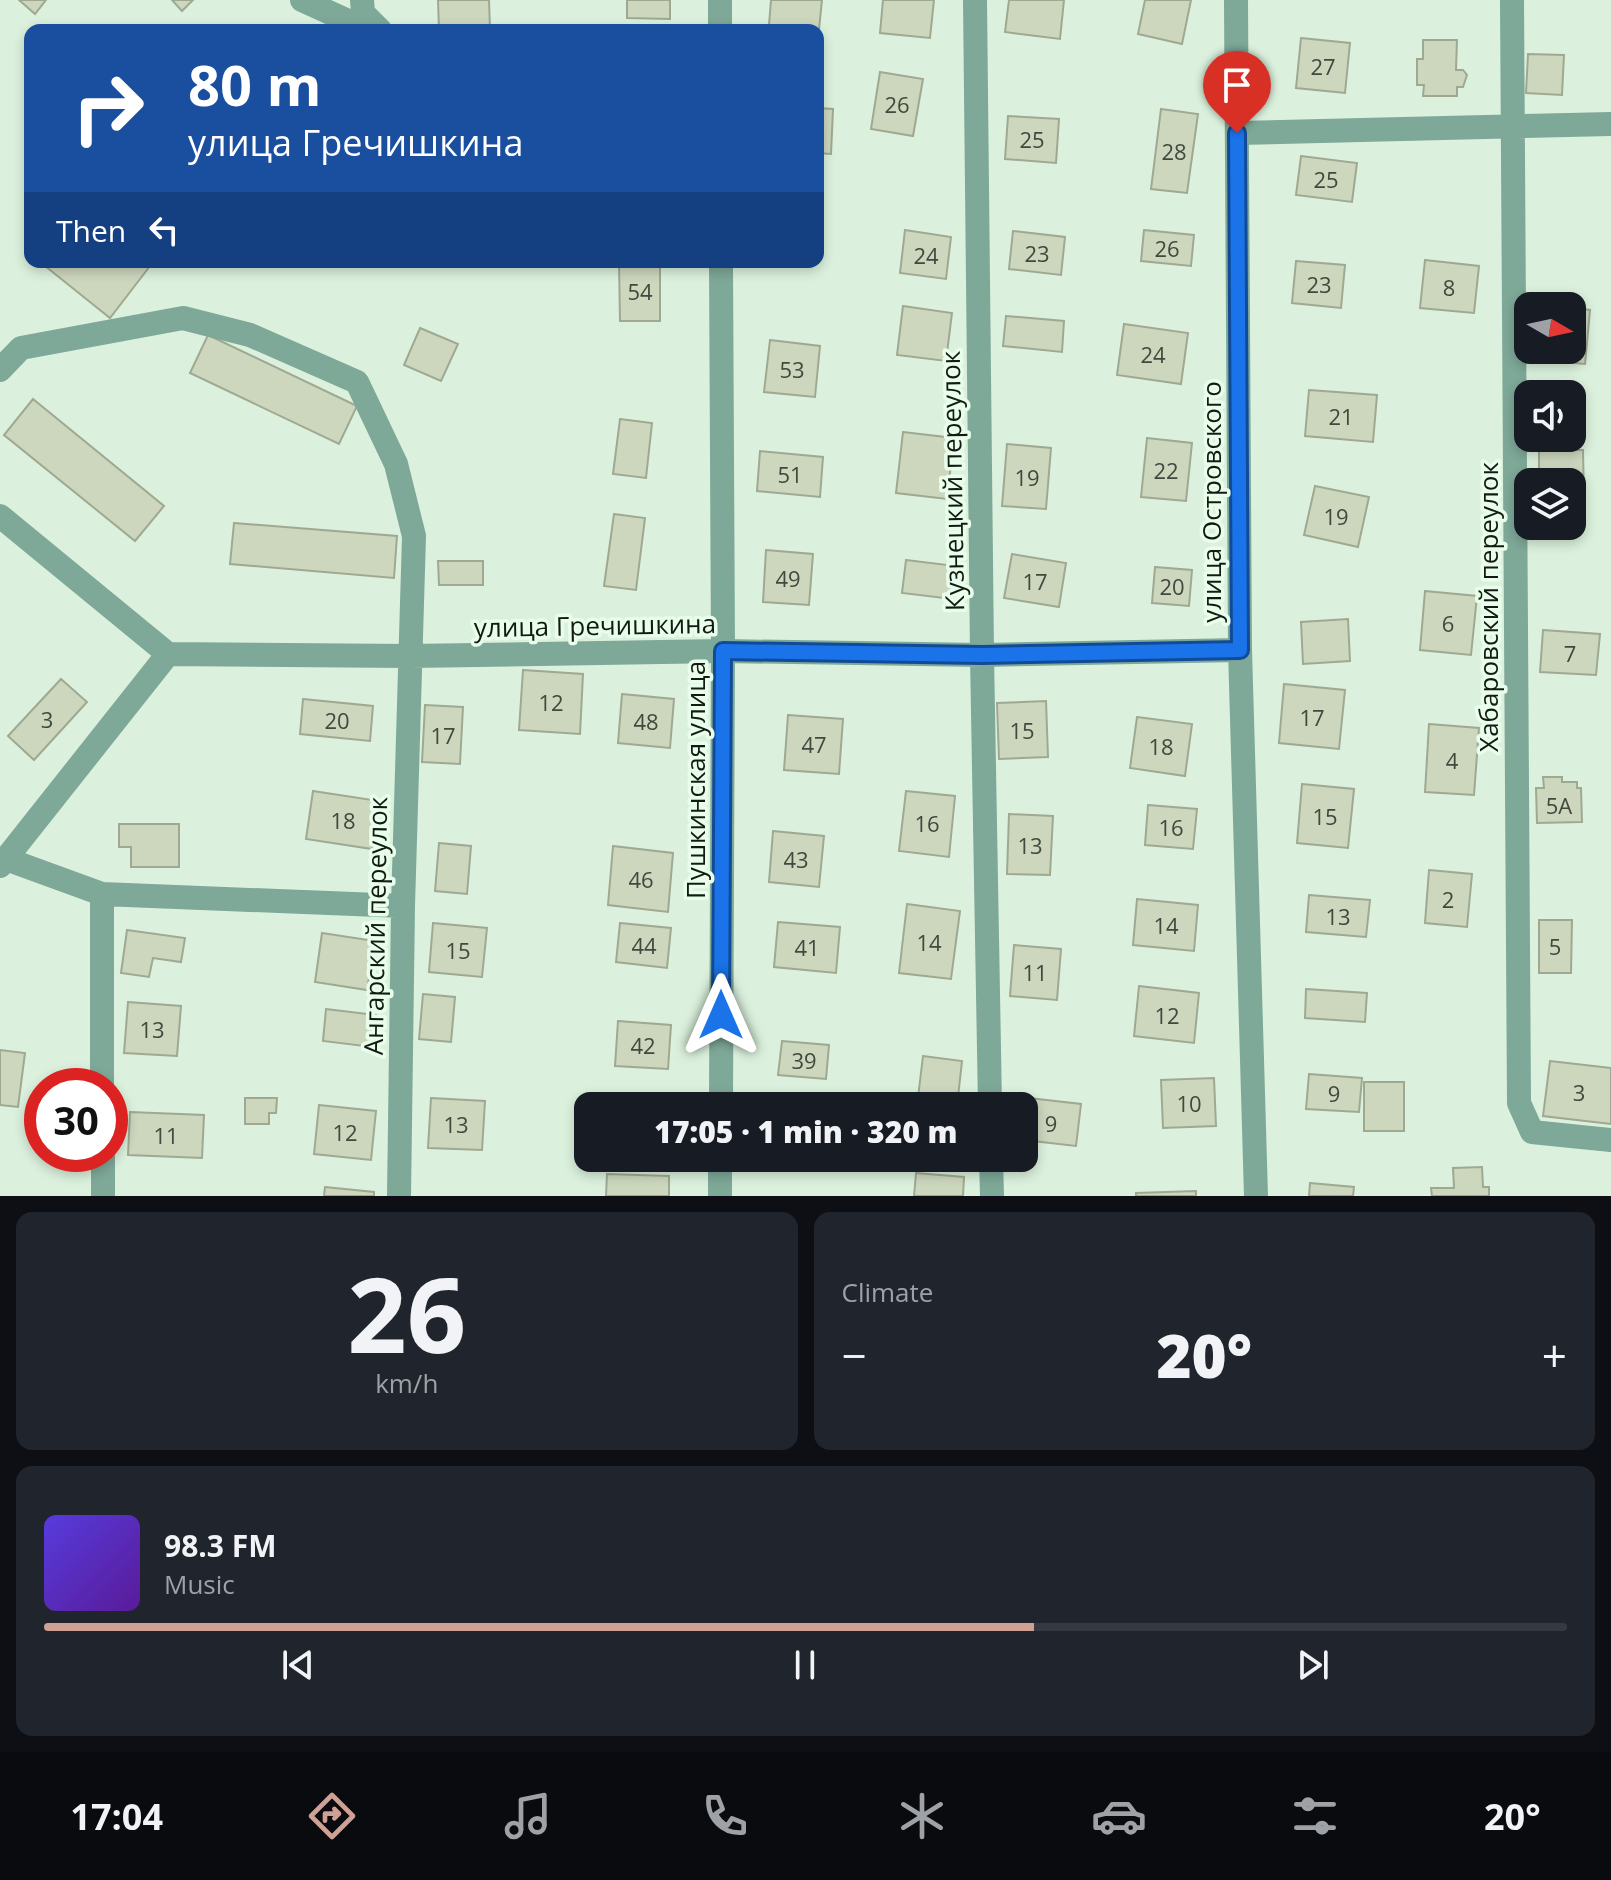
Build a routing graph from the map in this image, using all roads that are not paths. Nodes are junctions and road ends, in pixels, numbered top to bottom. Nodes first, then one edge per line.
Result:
1 (302, 0) edge
2 (362, 0) edge
3 (720, 0) edge
4 (975, 0) edge
5 (1236, 0) edge
6 (1512, 0) edge
7 (355, 24) edge
8 (374, 24) edge
9 (720, 24) edge
10 (1611, 124) edge
11 (1513, 128) junction
12 (1237, 133) junction
13 (721, 268) edge
14 (0, 370) edge
15 (0, 516) edge
16 (1240, 650) junction
17 (723, 651) junction
18 (168, 654) junction
19 (982, 655) junction
20 (409, 656) junction
21 (3, 862) edge
22 (102, 894) junction
23 (403, 906) junction
24 (102, 1068) edge
25 (721, 1092) edge
26 (990, 1092) edge
27 (1611, 1140) edge
28 (103, 1172) edge
29 (720, 1172) edge
30 (991, 1172) edge
31 (103, 1196) edge
32 (399, 1196) edge
33 (720, 1196) edge
34 (992, 1196) edge
35 (1256, 1196) edge

1 - 7 street
2 - 8 street
3 - 9 street
4 - 19 street, Кузнецкий переулок
5 - 12 street, улица Островского
6 - 11 street, Хабаровский переулок
10 - 11 street
11 - 12 street
11 - 27 street, Хабаровский переулок
12 - 16 street, улица Островского
13 - 17 street, Пушкинская улица
14 - 20 street, Ангарский переулок
15 - 18 street
16 - 19 street, улица Гречишкина
16 - 35 street, улица Островского
17 - 19 street, улица Гречишкина
17 - 20 street, улица Гречишкина
17 - 25 street, Пушкинская улица
18 - 20 street, улица Гречишкина
18 - 21 street
19 - 26 street, Кузнецкий переулок
20 - 23 street, Ангарский переулок
21 - 22 street
22 - 23 street
22 - 24 street
23 - 32 street, Ангарский переулок
28 - 31 street
29 - 33 street
30 - 34 street

